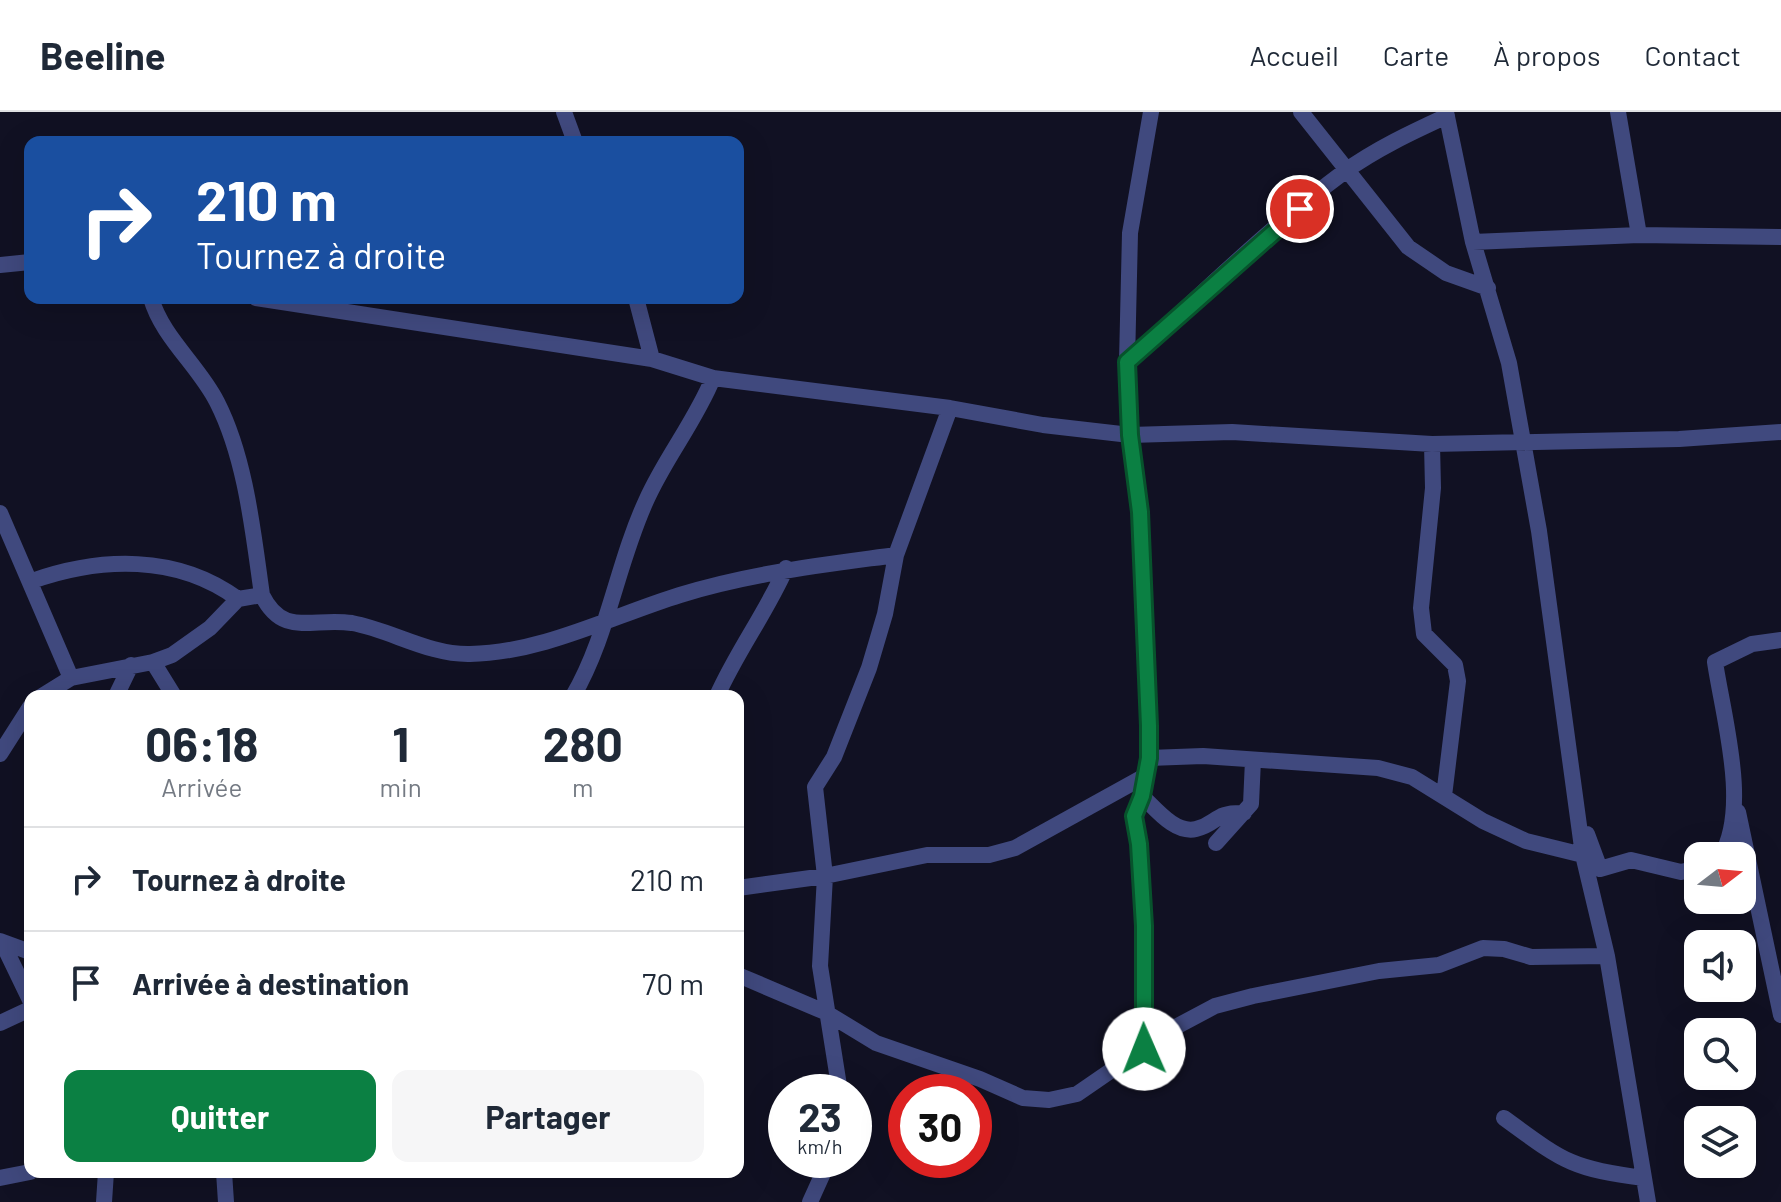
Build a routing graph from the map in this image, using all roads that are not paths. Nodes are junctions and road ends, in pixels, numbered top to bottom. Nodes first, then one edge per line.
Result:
1 (564, 112) edge
2 (1151, 112) edge
3 (1301, 112) edge
4 (1618, 112) edge
5 (1446, 114) edge
6 (573, 136) edge
7 (1345, 171) junction
8 (1639, 235) junction
9 (1781, 237) edge
10 (1473, 242) junction
11 (24, 263) edge
12 (0, 265) edge
13 (1488, 288) junction
14 (154, 304) edge
15 (295, 304) edge
16 (638, 304) edge
17 (652, 359) junction
18 (1127, 362) junction
19 (713, 378) junction
20 (950, 408) junction
21 (1781, 432) edge
22 (1130, 435) junction
23 (1522, 440) junction
24 (1432, 444) junction
25 (0, 513) edge
26 (896, 555) junction
27 (786, 568) junction
28 (32, 581) junction
29 (262, 595) junction
30 (238, 599) junction
31 (603, 621) junction
32 (1781, 640) edge
33 (153, 662) junction
34 (131, 665) junction
35 (71, 678) junction
36 (52, 690) edge
37 (119, 690) edge
38 (170, 690) edge
39 (577, 690) edge
40 (720, 690) edge
41 (24, 716) edge
42 (0, 754) edge
43 (1149, 758) junction
44 (1253, 760) junction
45 (1145, 776) junction
46 (1734, 790) junction
47 (1142, 796) junction
48 (1444, 796) junction
49 (1579, 810) junction
50 (1244, 813) junction
51 (1726, 842) edge
52 (1216, 843) dead end
53 (1583, 855) junction
54 (1684, 871) edge
55 (825, 876) junction
56 (744, 887) edge
57 (1, 942) edge
58 (24, 950) edge
59 (1607, 956) junction
60 (744, 978) edge
61 (24, 988) edge
62 (24, 1012) edge
63 (825, 1012) junction
64 (1781, 1015) edge
65 (0, 1023) edge
66 (1144, 1049) junction
67 (837, 1074) edge
68 (1504, 1118) dead end
69 (24, 1173) edge
70 (0, 1178) edge
71 (106, 1178) edge
72 (224, 1178) edge
73 (821, 1178) edge
74 (1644, 1178) junction
75 (104, 1202) edge
76 (226, 1202) edge
77 (810, 1202) edge
78 (1648, 1202) edge

1 - 6 street
2 - 18 street
3 - 7 street
4 - 8 street
5 - 7 street
5 - 10 street
7 - 13 street
7 - 18 street
8 - 9 street
8 - 10 street
10 - 13 street
11 - 12 street
13 - 23 street
14 - 29 street
15 - 17 street
16 - 17 street
17 - 19 street
18 - 22 street
19 - 20 street
19 - 31 street
20 - 22 street
20 - 26 street
21 - 23 street
22 - 24 street
22 - 43 street
23 - 24 street
23 - 49 street
24 - 48 street
25 - 28 street
26 - 27 street
26 - 55 street
27 - 31 street
27 - 40 street
28 - 30 street
28 - 35 street
29 - 30 street
29 - 31 street
30 - 33 street
31 - 39 street
32 - 46 street
33 - 34 street
33 - 38 street
34 - 35 street
34 - 37 street
35 - 36 street
41 - 42 street
43 - 44 street
43 - 45 street
44 - 48 street
44 - 50 street
45 - 47 street
45 - 55 street
46 - 51 street
46 - 64 street
47 - 50 street
47 - 66 street
48 - 53 street
49 - 53 street
49 - 54 street
50 - 52 street
53 - 59 street
55 - 56 street
55 - 63 street
57 - 58 street
57 - 61 street
59 - 66 street
59 - 74 street
60 - 63 street
62 - 65 street
63 - 66 street
63 - 67 street
68 - 74 street
69 - 70 street
71 - 75 street
72 - 76 street
73 - 77 street
74 - 78 street

